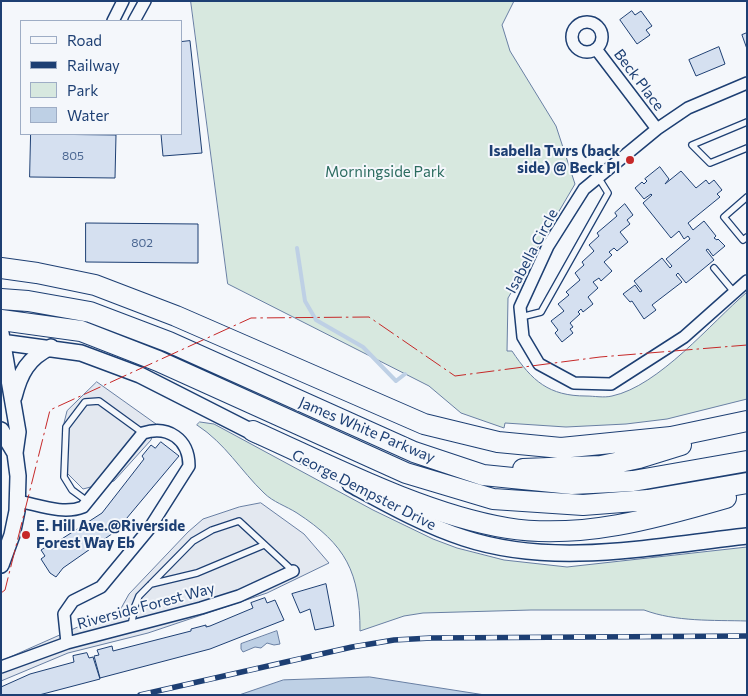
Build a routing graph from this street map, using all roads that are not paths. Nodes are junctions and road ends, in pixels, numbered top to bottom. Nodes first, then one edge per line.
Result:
1 (145, 1) edge
2 (121, 4) edge
3 (135, 19) edge
4 (113, 20) edge
5 (596, 49) dead end
6 (747, 83) edge
7 (747, 122) edge
8 (657, 129) junction
9 (747, 148) edge
10 (598, 177) junction
11 (747, 197) edge
12 (747, 236) edge
13 (1, 268) edge
14 (714, 268) dead end
15 (747, 281) edge
16 (734, 292) junction
17 (1, 299) edge
18 (521, 317) junction
19 (1, 320) edge
20 (2, 337) edge
21 (51, 348) junction
22 (13, 400) junction
23 (747, 422) edge
24 (1, 430) edge
25 (253, 432) junction
26 (143, 433) junction
27 (414, 452) junction
28 (15, 453) junction
29 (747, 461) edge
30 (747, 483) edge
31 (747, 492) edge
32 (18, 501) junction
33 (88, 501) junction
34 (747, 536) edge
35 (264, 545) junction
36 (1, 565) edge
37 (293, 571) joint
38 (151, 584) junction
39 (131, 626) junction
40 (67, 643) junction
41 (1, 668) edge

1 - 3 street
2 - 3 street
2 - 4 street
5 - 8 street, Beck Place
6 - 8 street, Isabella Circle
7 - 9 lane
8 - 10 street, Isabella Circle
10 - 18 street, Isabella Circle
10 - 18 lane
11 - 12 lane
13 - 23 highway
14 - 16 lane
15 - 16 street, Isabella Circle
16 - 18 street, Isabella Circle
17 - 27 highway, James White Parkway
19 - 30 highway, James White Parkway
20 - 21 main road, George Dempster Drive
20 - 22 main road
21 - 22 main road
21 - 25 main road, George Dempster Drive
22 - 28 main road
23 - 27 highway
24 - 28 main road
25 - 31 highway
25 - 34 main road, George Dempster Drive
26 - 33 street
26 - 33 lane
26 - 40 street, Riverside Forest Way
27 - 29 highway, James White Parkway
28 - 32 main road
32 - 33 street
32 - 36 main road
35 - 37 lane
35 - 38 lane
35 - 38 lane
37 - 39 street, Riverside Forest Way
38 - 39 lane
39 - 40 street, Riverside Forest Way
40 - 41 street

